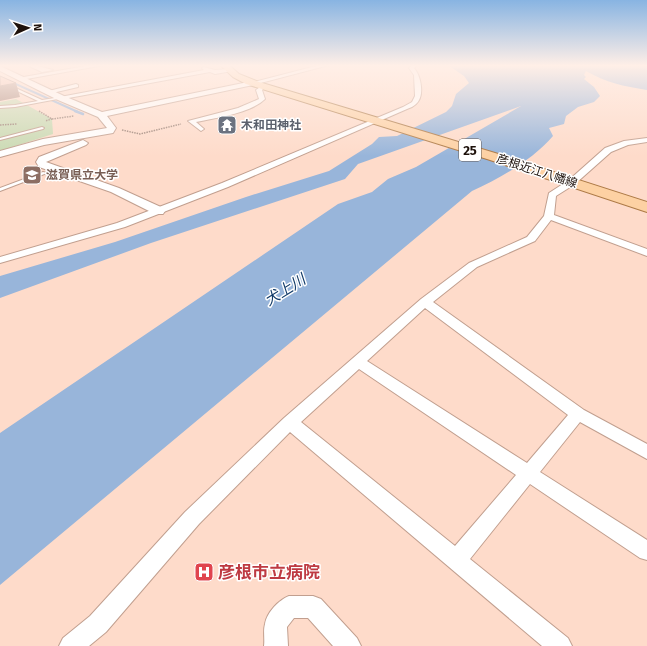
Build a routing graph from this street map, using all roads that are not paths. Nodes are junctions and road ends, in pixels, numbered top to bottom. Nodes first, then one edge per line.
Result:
1 (29, 95) edge
2 (55, 95) edge
3 (77, 95) edge
4 (193, 95) edge
5 (261, 95) edge
6 (294, 95) edge
7 (418, 95) edge
8 (62, 98) junction
9 (42, 101) junction
10 (0, 107) edge
11 (101, 114) junction
12 (377, 121) junction
13 (42, 126) road end
14 (111, 129) junction
15 (201, 129) dead end
16 (0, 139) edge
17 (647, 140) edge
18 (23, 148) junction
19 (0, 154) edge
20 (50, 155) junction
21 (45, 173) dead end
22 (566, 180) junction
23 (0, 190) edge
24 (647, 207) edge
25 (159, 211) junction
26 (549, 216) junction
27 (647, 253) edge
28 (0, 260) edge
29 (425, 302) junction
30 (358, 362) junction
31 (578, 414) junction
32 (290, 422) junction
33 (647, 452) edge
34 (528, 474) junction
35 (647, 551) edge
36 (456, 560) junction
37 (71, 646) edge
38 (276, 646) edge
39 (348, 646) edge
40 (560, 646) edge

1 - 9 lane
2 - 8 street
3 - 8 street
4 - 11 street
5 - 15 street
6 - 12 main road, 彦根近江八幡線 / 25
7 - 12 street
8 - 9 lane
8 - 11 street
9 - 10 lane
11 - 14 street
12 - 22 main road, 彦根近江八幡線 / 25
12 - 25 street
13 - 16 lane
14 - 18 street
14 - 20 street
17 - 22 street
18 - 19 street
18 - 20 street
20 - 25 street
21 - 23 lane
22 - 24 main road, 彦根近江八幡線 / 25
22 - 26 street
25 - 28 street
26 - 27 street
26 - 29 street
29 - 30 street
29 - 31 street
30 - 32 street
30 - 34 street
31 - 33 street
31 - 34 street
32 - 36 street
32 - 37 street
34 - 35 street
34 - 36 street
36 - 40 street
38 - 39 street

